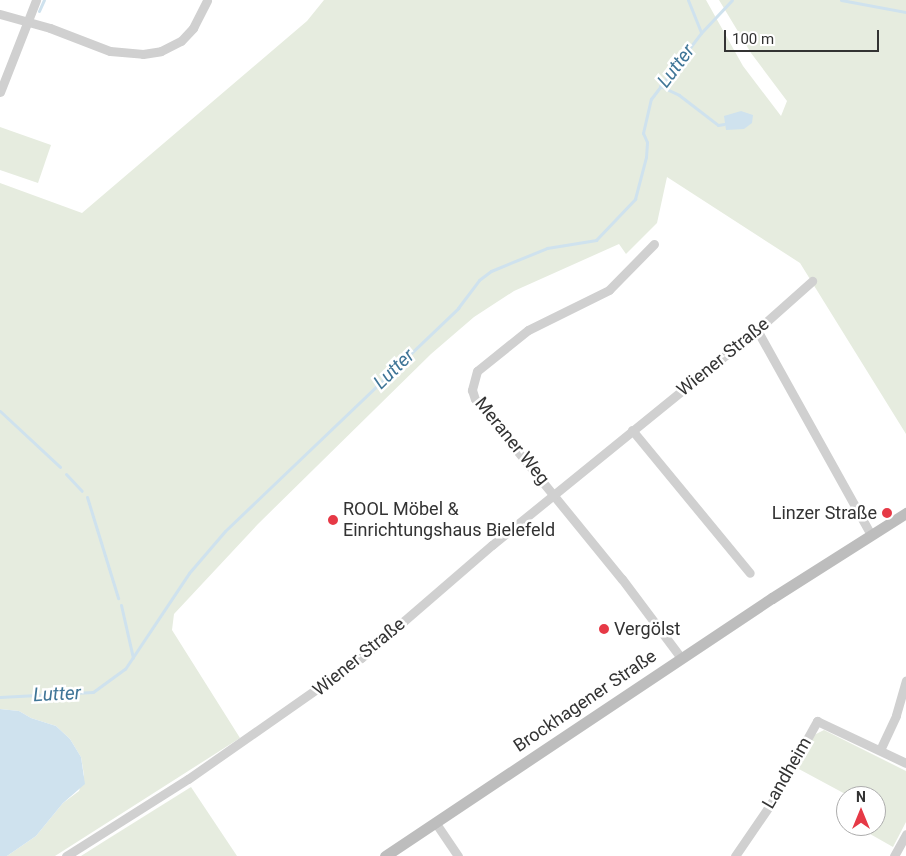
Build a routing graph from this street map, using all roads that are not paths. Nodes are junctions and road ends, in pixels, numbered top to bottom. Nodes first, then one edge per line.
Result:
1 (36, 0) edge
2 (208, 0) edge
3 (0, 14) edge
4 (27, 22) junction
5 (0, 92) edge
6 (654, 244) dead end
7 (812, 281) dead end
8 (757, 330) junction
9 (632, 430) junction
10 (554, 493) junction
11 (905, 516) edge
12 (871, 535) junction
13 (750, 573) dead end
14 (680, 658) junction
15 (906, 680) edge
16 (880, 750) junction
17 (906, 763) edge
18 (435, 822) junction
19 (906, 834) edge
20 (66, 856) edge
21 (385, 856) edge
22 (458, 856) edge
23 (735, 856) edge
24 (894, 856) edge

1 - 4 street
2 - 4 street
3 - 4 street
4 - 5 street
6 - 10 street, Meraner Weg
7 - 8 street, Wiener Straße
8 - 9 street, Wiener Straße
8 - 12 street
9 - 10 street, Wiener Straße
9 - 13 street
10 - 14 street, Meraner Weg
10 - 20 street, Wiener Straße
11 - 12 main road, Brockhagener Straße
12 - 14 main road, Brockhagener Straße
14 - 18 main road, Brockhagener Straße
15 - 16 street
16 - 17 street, Landheim
16 - 23 street, Landheim
18 - 21 main road, Brockhagener Straße
18 - 22 street
19 - 24 street

